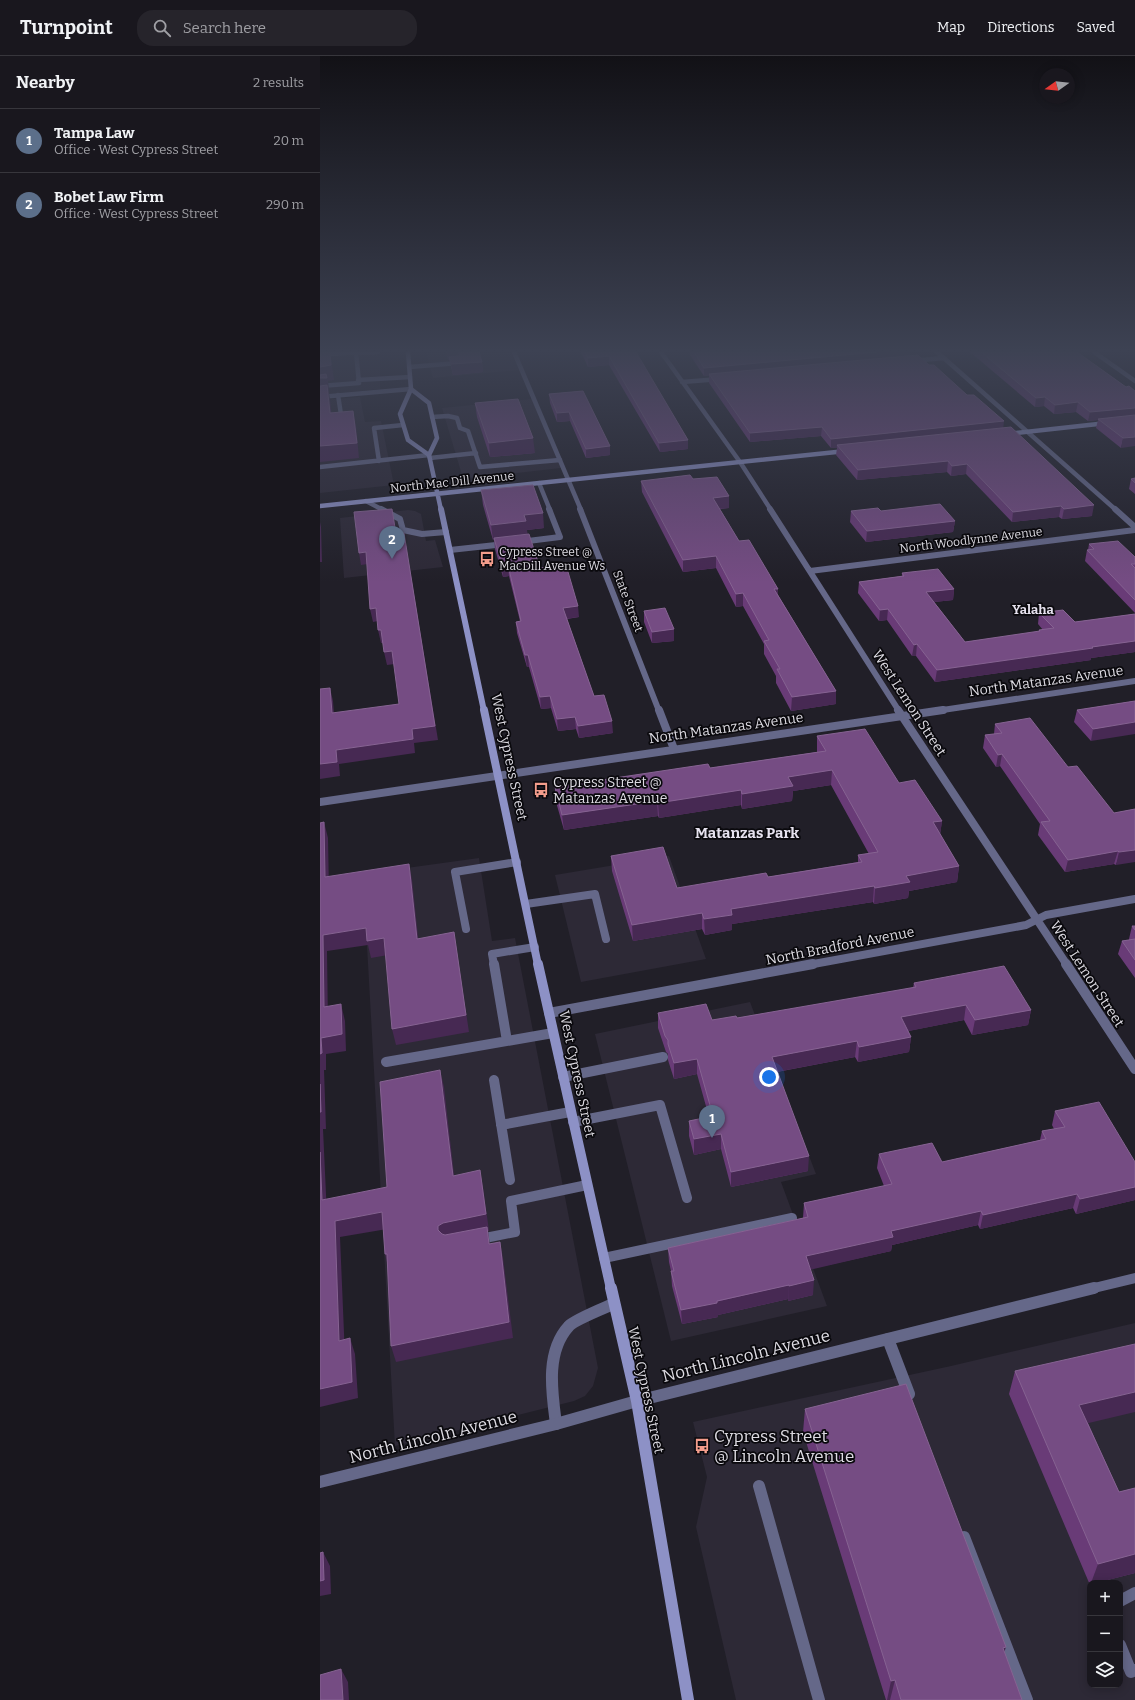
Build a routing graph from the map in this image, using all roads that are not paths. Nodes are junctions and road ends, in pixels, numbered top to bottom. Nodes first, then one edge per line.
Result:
1 (374, 429) edge
2 (404, 429) edge
3 (435, 429) edge
4 (462, 429) edge
5 (547, 429) edge
6 (716, 429) edge
7 (1025, 429) edge
8 (1049, 429) edge
9 (1028, 431) junction
10 (997, 434) edge
11 (849, 450) edge
12 (476, 453) junction
13 (430, 457) junction
14 (379, 460) junction
15 (560, 460) junction
16 (740, 462) junction
17 (320, 467) edge
18 (570, 480) junction
19 (539, 483) junction
20 (438, 494) junction
21 (366, 501) junction
22 (320, 506) edge
23 (1135, 527) edge
24 (1135, 530) edge
25 (446, 532) junction
26 (450, 550) junction
27 (810, 571) junction
28 (1135, 681) edge
29 (903, 715) junction
30 (674, 749) junction
31 (499, 776) junction
32 (320, 802) edge
33 (517, 862) junction
34 (1135, 899) edge
35 (526, 904) junction
36 (1038, 920) junction
37 (466, 929) dead end
38 (606, 939) dead end
39 (535, 947) junction
40 (549, 1014) junction
41 (553, 1033) junction
42 (507, 1041) junction
43 (663, 1057) dead end
44 (386, 1062) dead end
45 (1135, 1070) edge
46 (563, 1077) junction
47 (494, 1080) dead end
48 (572, 1117) junction
49 (501, 1125) junction
50 (510, 1180) dead end
51 (587, 1185) junction
52 (687, 1198) dead end
53 (792, 1218) dead end
54 (470, 1241) edge
55 (604, 1258) junction
56 (1135, 1278) edge
57 (614, 1304) junction
58 (888, 1339) junction
59 (637, 1401) junction
60 (913, 1405) edge
61 (556, 1424) junction
62 (320, 1482) edge
63 (759, 1486) dead end
64 (959, 1523) edge
65 (1135, 1593) edge
66 (1123, 1599) edge
67 (1123, 1651) edge
68 (1133, 1671) edge
69 (688, 1700) edge
70 (819, 1700) edge
71 (1027, 1700) edge

1 - 14 street
2 - 13 street
3 - 13 street
4 - 12 street
5 - 15 street, State Street
6 - 16 street, West Lemon Street
7 - 9 street
8 - 9 street
9 - 10 street
9 - 23 street
11 - 16 street, North Mac Dill Avenue
12 - 13 street
12 - 15 street
13 - 14 street
13 - 20 street, West Cypress Street
14 - 17 street
15 - 18 street, State Street
16 - 18 street, North Mac Dill Avenue
16 - 27 street, West Lemon Street
18 - 19 street, North Mac Dill Avenue
18 - 30 street, State Street
19 - 20 street, North Mac Dill Avenue
19 - 26 street
20 - 21 street, North Mac Dill Avenue
20 - 25 street, West Cypress Street
21 - 22 street, North Mac Dill Avenue
21 - 25 street
24 - 27 street, North Woodlynne Avenue
25 - 26 street, West Cypress Street
26 - 31 street, West Cypress Street
27 - 29 street, West Lemon Street
28 - 29 street, North Matanzas Avenue
29 - 30 street, North Matanzas Avenue
29 - 36 street, West Lemon Street
30 - 31 street, North Matanzas Avenue
31 - 32 street, North Matanzas Avenue
31 - 33 street, West Cypress Street
33 - 35 street, West Cypress Street
33 - 37 street
34 - 36 street, North Bradford Avenue
35 - 38 street
35 - 39 street, West Cypress Street
36 - 40 street, North Bradford Avenue
36 - 45 street, West Lemon Street
39 - 40 street, West Cypress Street
39 - 42 street
40 - 41 street, West Cypress Street
41 - 42 street
41 - 46 street, West Cypress Street
42 - 44 street
43 - 46 street
46 - 48 street, West Cypress Street
47 - 49 street
48 - 49 street
48 - 51 street, West Cypress Street
48 - 52 street
49 - 50 street
51 - 54 street
51 - 55 street, West Cypress Street
53 - 55 street
55 - 57 street, West Cypress Street
56 - 58 street, North Lincoln Avenue
57 - 59 street, West Cypress Street
57 - 61 street
58 - 59 street, North Lincoln Avenue
58 - 60 street
59 - 61 street, North Lincoln Avenue
59 - 69 street, West Cypress Street
61 - 62 street, North Lincoln Avenue
63 - 70 street
64 - 71 street
65 - 66 street
67 - 68 street

